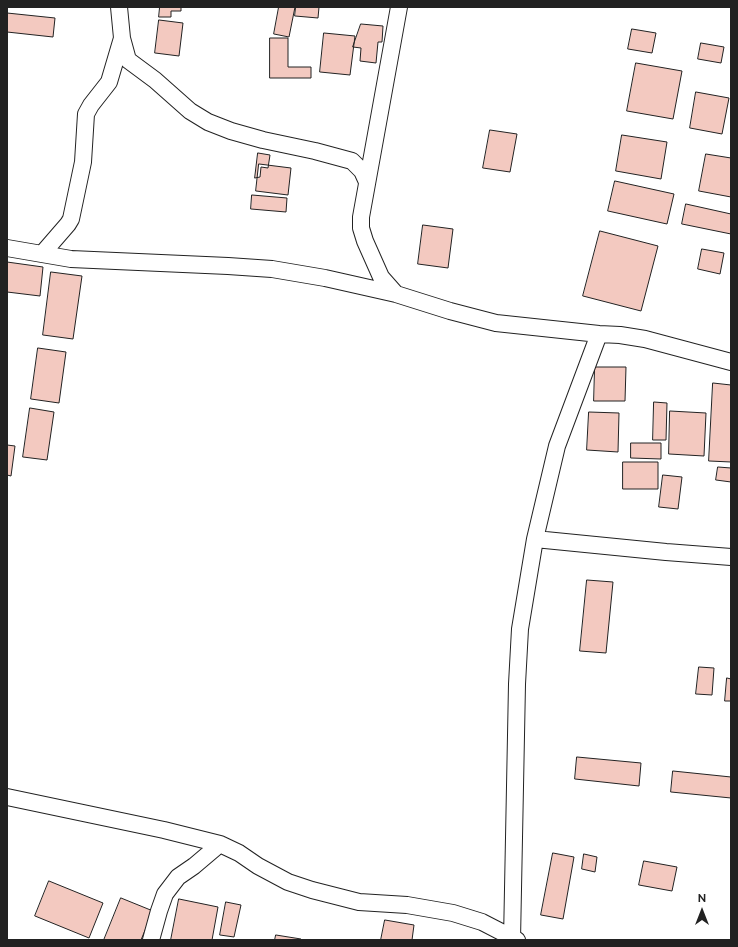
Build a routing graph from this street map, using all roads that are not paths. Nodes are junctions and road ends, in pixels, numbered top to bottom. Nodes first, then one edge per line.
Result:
1 (119, 7) edge
2 (399, 7) edge
3 (122, 38) junction
4 (367, 182) junction
5 (7, 248) edge
6 (42, 254) junction
7 (396, 294) junction
8 (599, 334) junction
9 (731, 362) edge
10 (535, 539) junction
11 (731, 557) edge
12 (7, 797) edge
13 (220, 844) junction
14 (514, 939) edge
15 (151, 940) edge

1 - 3 street
2 - 4 street
3 - 4 street
3 - 6 street
4 - 7 street
5 - 6 street
6 - 7 street
7 - 8 street
8 - 9 street
8 - 10 street
10 - 11 street
10 - 14 street
12 - 13 street
13 - 14 street
13 - 15 street

